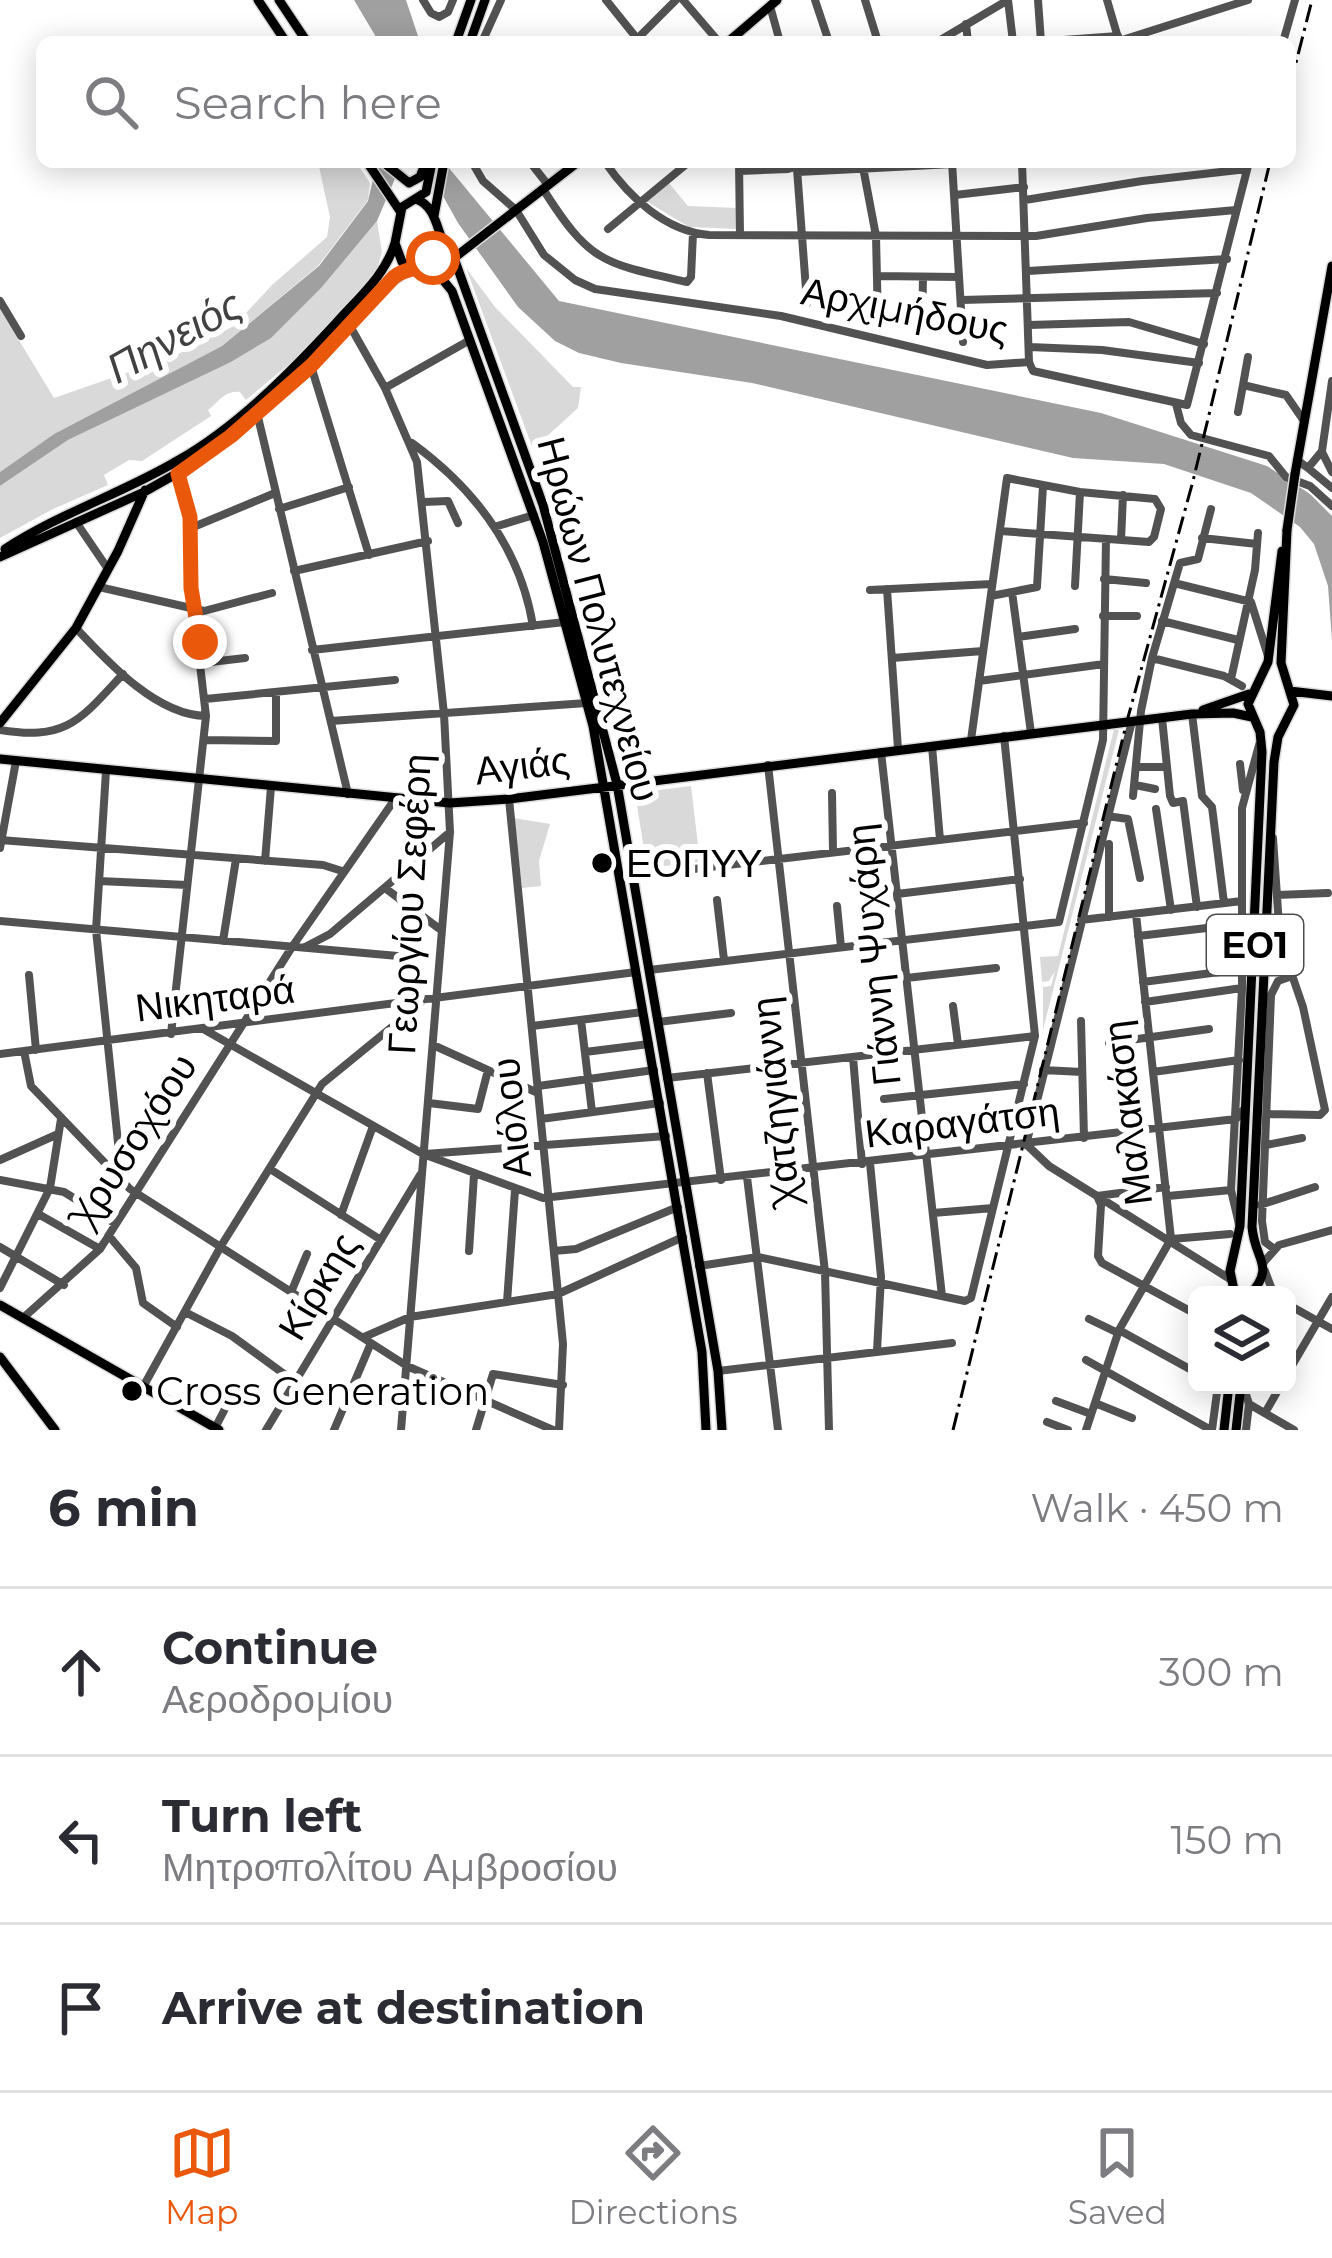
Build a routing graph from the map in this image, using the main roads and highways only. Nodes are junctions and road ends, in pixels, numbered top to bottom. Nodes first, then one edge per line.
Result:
1 (257, 0) edge
2 (279, 0) edge
3 (471, 0) edge
4 (485, 0) edge
5 (773, 3) edge
6 (282, 36) edge
7 (303, 36) edge
8 (458, 36) edge
9 (472, 36) edge
10 (735, 36) edge
11 (371, 168) edge
12 (388, 168) edge
13 (425, 168) edge
14 (428, 168) edge
15 (443, 168) edge
16 (570, 168) edge
17 (399, 183) junction
18 (412, 199) junction
19 (435, 211) junction
20 (400, 212) junction
21 (438, 232) junction
22 (395, 243) junction
23 (454, 257) junction
24 (1332, 266) edge
25 (415, 267) junction
26 (438, 274) junction
27 (151, 474) junction
28 (144, 492) junction
29 (1287, 530) junction
30 (0, 555) edge
31 (1251, 687) junction
32 (1288, 689) junction
33 (1328, 697) edge
34 (1192, 714) junction
35 (1254, 719) junction
36 (1287, 720) junction
37 (0, 727) edge
38 (0, 759) edge
39 (612, 785) junction
40 (644, 971) junction
41 (680, 1185) junction
42 (1233, 1261) junction
43 (1263, 1264) junction
44 (1233, 1286) edge
45 (1258, 1286) edge
46 (2, 1309) edge
47 (0, 1357) edge
48 (1228, 1394) edge
49 (1241, 1394) edge
50 (217, 1429) edge
51 (55, 1430) edge
52 (706, 1430) edge
53 (722, 1430) edge
54 (1224, 1430) edge
55 (1236, 1430) edge

1 - 6 main road
2 - 7 main road
3 - 8 main road
4 - 9 main road
5 - 10 main road
11 - 20 main road
12 - 17 main road
13 - 17 main road
14 - 18 main road
15 - 19 main road
16 - 23 main road
17 - 18 main road
18 - 19 main road
18 - 20 main road
19 - 21 main road
20 - 22 main road
21 - 23 main road, Ηρώων Πολυτεχνείου
21 - 25 main road
22 - 25 main road
22 - 27 main road
23 - 26 main road
23 - 39 main road, Ηρώων Πολυτεχνείου
24 - 29 main road, ΕΟ1, bridge
25 - 26 main road
25 - 28 main road
26 - 39 main road, Ηρώων Πολυτεχνείου
27 - 28 main road
27 - 30 main road
28 - 30 main road
28 - 37 main road
29 - 31 main road, ΕΟ1
29 - 32 main road, ΕΟ1
31 - 32 main road
31 - 34 main road, Αγιάς
31 - 35 main road, ΕΟ1
32 - 33 main road
32 - 36 main road, ΕΟ1
33 - 36 main road
34 - 35 main road, Αγιάς
34 - 39 main road, Αγιάς
35 - 36 main road
35 - 42 main road, ΕΟ1
36 - 43 main road, ΕΟ1
38 - 39 main road, Αγιάς
39 - 40 main road, Ηρώων Πολυτεχνείου
39 - 40 main road, Ηρώων Πολυτεχνείου
40 - 41 main road, Ηρώων Πολυτεχνείου
40 - 41 main road, Ηρώων Πολυτεχνείου
41 - 52 main road, Ηρώων Πολυτεχνείου
41 - 53 main road, Ηρώων Πολυτεχνείου
42 - 43 main road
42 - 44 main road, ΕΟ1
43 - 45 main road
46 - 50 main road
47 - 51 main road
48 - 54 main road
49 - 55 main road

